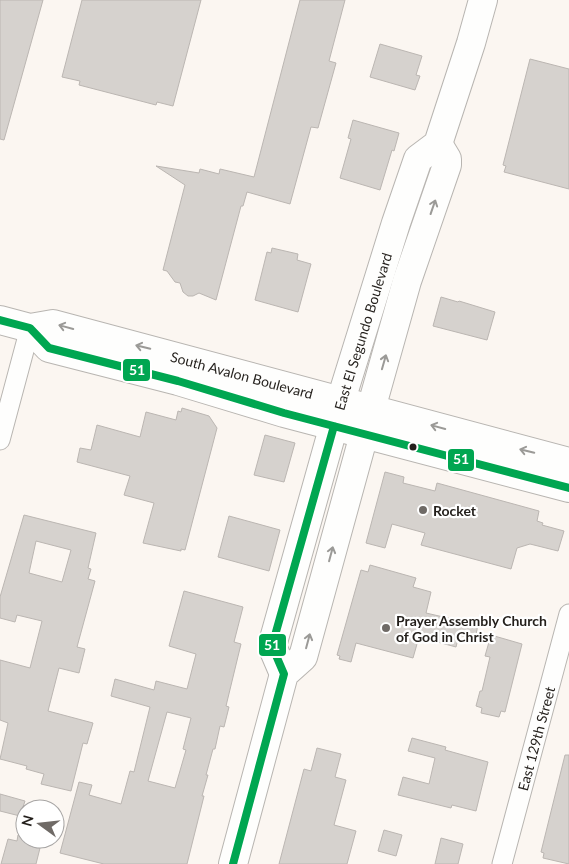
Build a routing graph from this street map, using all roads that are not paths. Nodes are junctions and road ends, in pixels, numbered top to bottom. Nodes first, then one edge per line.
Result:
1 (483, 0) edge
2 (438, 144) junction
3 (0, 320) edge
4 (30, 328) junction
5 (341, 400) junction
6 (371, 409) junction
7 (334, 426) junction
8 (364, 434) junction
9 (0, 440) edge
10 (569, 462) edge
11 (569, 488) edge
12 (569, 614) edge
13 (284, 674) junction
14 (233, 864) edge
15 (502, 864) edge

1 - 2 main road
2 - 5 main road, East El Segundo Boulevard
6 -> 2 main road, East El Segundo Boulevard
3 - 4 main road, South Avalon Boulevard
5 -> 4 main road, South Avalon Boulevard
4 - 7 main road, South Avalon Boulevard
4 - 9 street
5 - 6 main road, South Avalon Boulevard
5 - 7 main road, East El Segundo Boulevard
6 - 8 main road, East El Segundo Boulevard
10 -> 6 main road, South Avalon Boulevard
7 - 8 main road, South Avalon Boulevard
7 - 13 main road, East El Segundo Boulevard
8 - 11 main road, South Avalon Boulevard
13 -> 8 main road, East El Segundo Boulevard
12 - 15 street, East 129th Street
13 - 14 main road

